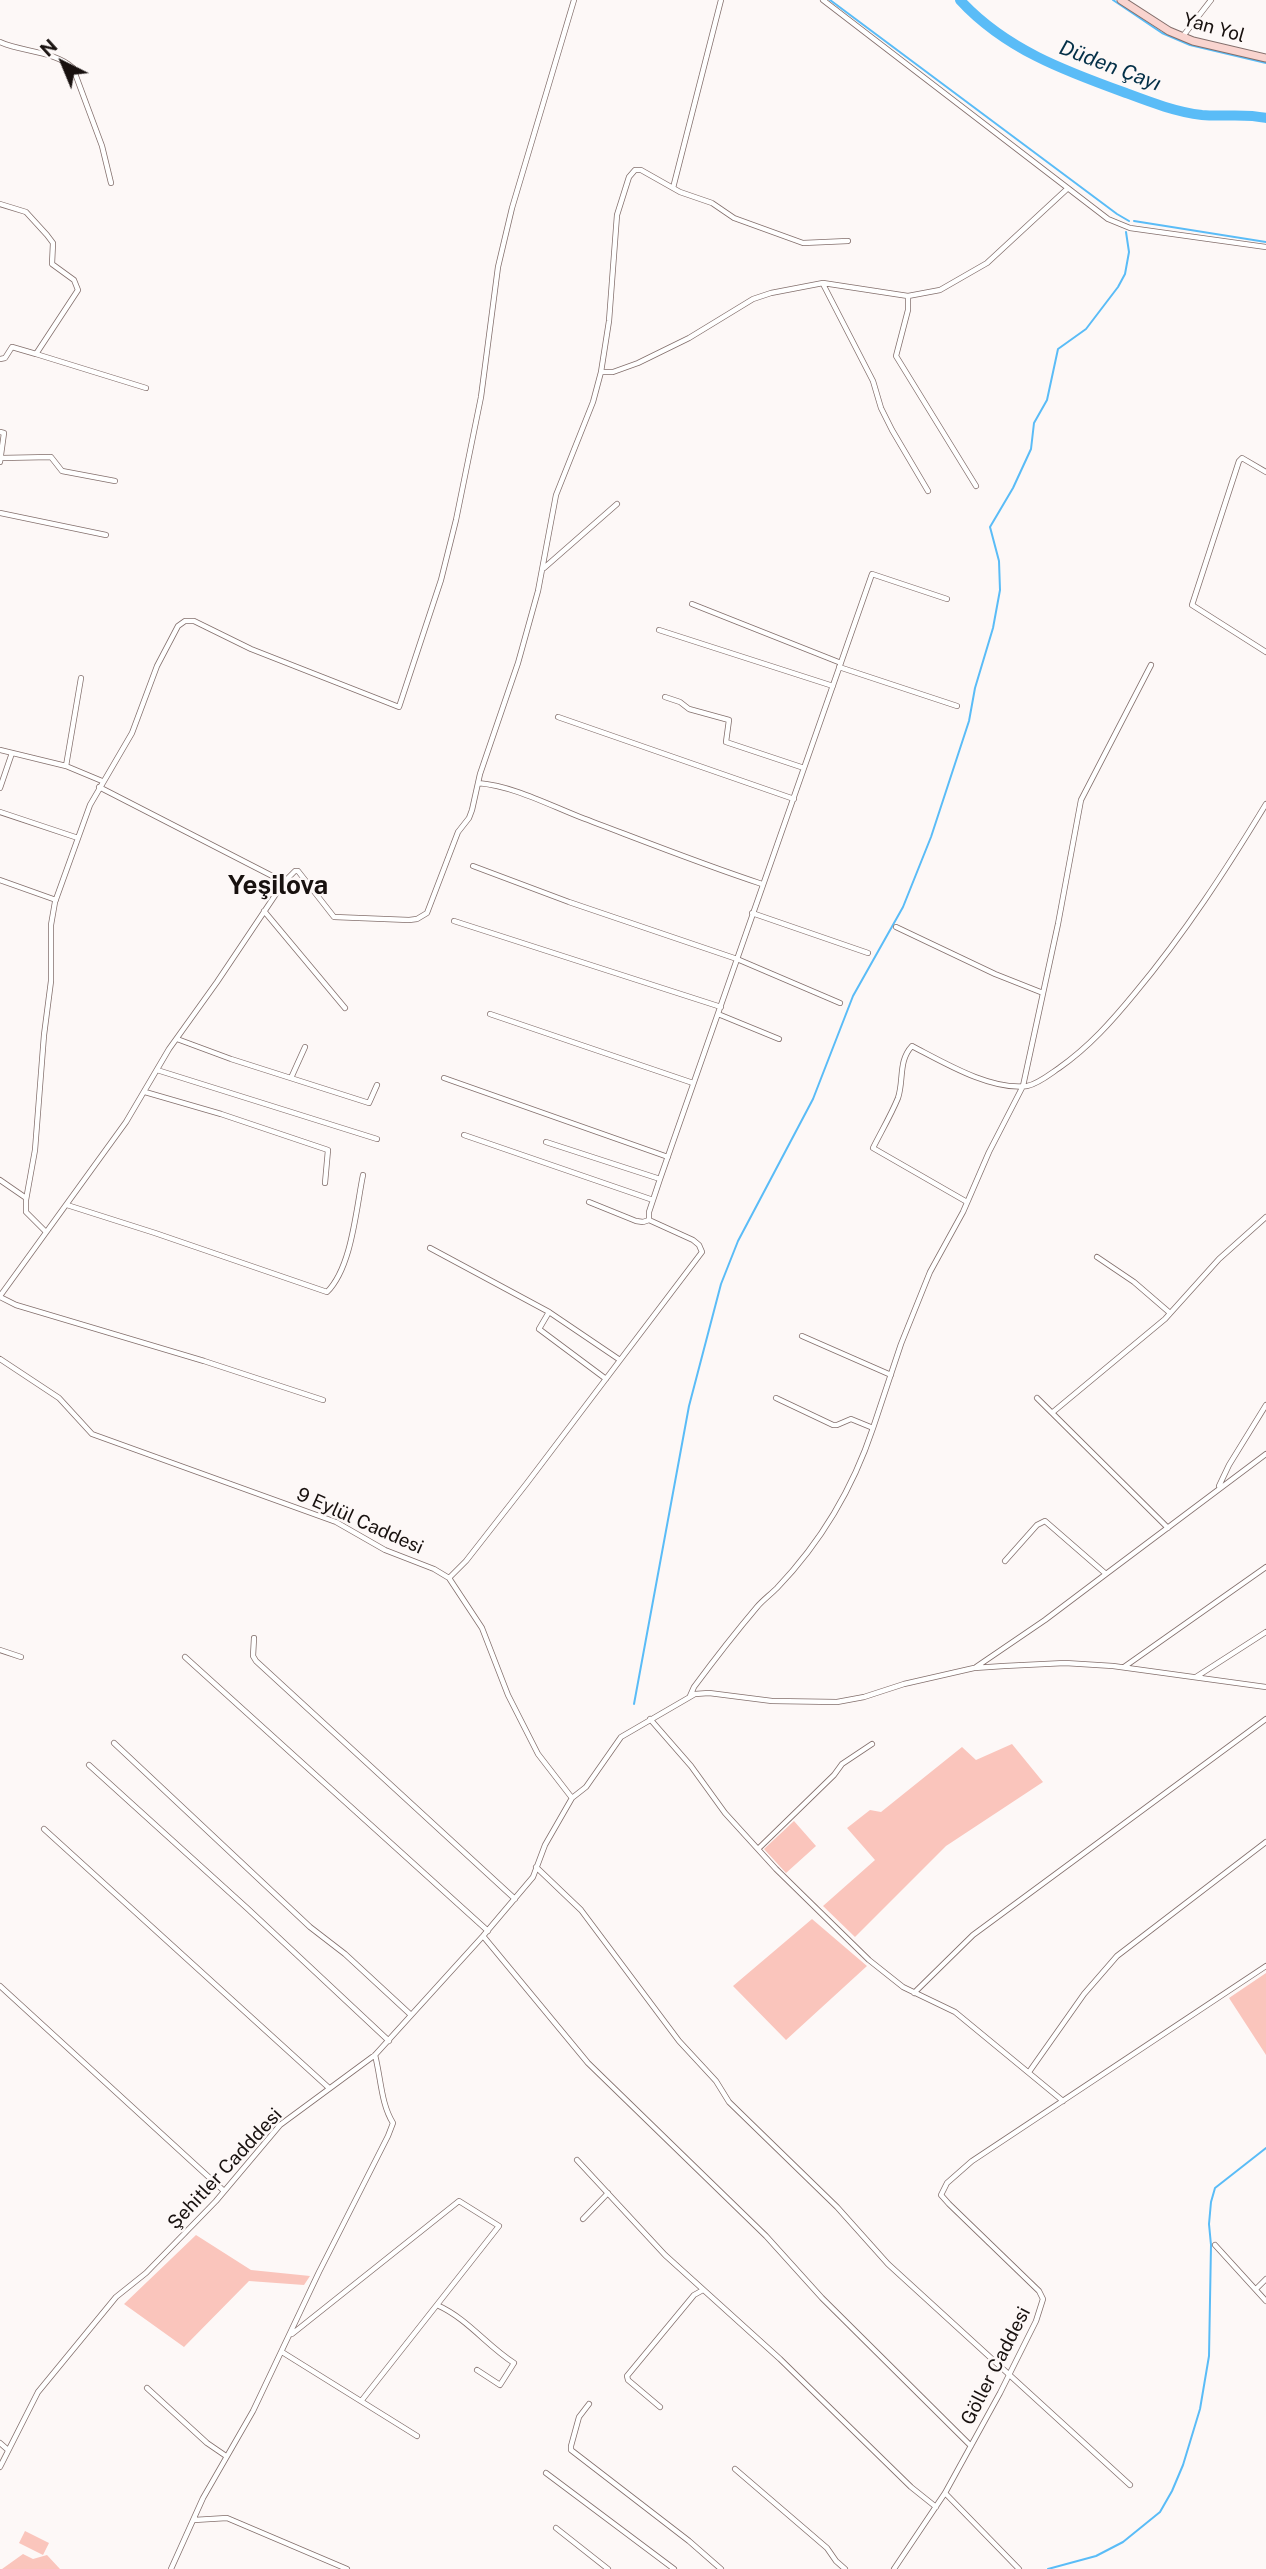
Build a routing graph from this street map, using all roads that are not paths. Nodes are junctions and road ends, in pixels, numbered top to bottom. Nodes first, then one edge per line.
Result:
1 (574, 0) edge
2 (722, 0) edge
3 (823, 0) edge
4 (1121, 0) edge
5 (1211, 0) edge
6 (1183, 37) junction
7 (0, 42) edge
8 (1266, 58) edge
9 (111, 183) dead end
10 (673, 188) junction
11 (1067, 189) junction
12 (0, 204) edge
13 (848, 241) dead end
14 (1266, 247) edge
15 (823, 283) junction
16 (908, 296) junction
17 (36, 354) junction
18 (0, 359) edge
19 (601, 372) junction
20 (146, 388) dead end
21 (0, 432) edge
22 (0, 460) edge
23 (1266, 472) edge
24 (115, 481) dead end
25 (976, 486) dead end
26 (928, 491) dead end
27 (617, 504) dead end
28 (0, 513) edge
29 (106, 535) dead end
30 (544, 569) junction
31 (947, 598) dead end
32 (692, 604) dead end
33 (659, 630) dead end
34 (1265, 649) edge
35 (840, 665) junction
36 (1150, 665) dead end
37 (80, 678) dead end
38 (833, 686) junction
39 (665, 698) dead end
40 (957, 706) dead end
41 (558, 717) dead end
42 (0, 750) edge
43 (12, 753) junction
44 (66, 766) junction
45 (804, 768) junction
46 (102, 781) junction
47 (478, 783) junction
48 (99, 787) junction
49 (0, 788) edge
50 (794, 799) junction
51 (1266, 804) edge
52 (0, 812) edge
53 (78, 838) junction
54 (473, 866) dead end
55 (0, 880) edge
56 (284, 882) junction
57 (762, 884) junction
58 (56, 900) junction
59 (264, 911) junction
60 (752, 913) junction
61 (454, 921) dead end
62 (897, 927) dead end
63 (868, 953) dead end
64 (737, 959) junction
65 (1043, 993) junction
66 (840, 1003) dead end
67 (721, 1007) junction
68 (345, 1008) dead end
69 (490, 1014) dead end
70 (718, 1014) junction
71 (177, 1039) junction
72 (779, 1039) dead end
73 (305, 1047) dead end
74 (157, 1070) junction
75 (291, 1078) junction
76 (444, 1078) dead end
77 (693, 1083) junction
78 (377, 1085) dead end
79 (1023, 1086) junction
80 (145, 1092) junction
81 (464, 1135) dead end
82 (377, 1139) dead end
83 (546, 1142) dead end
84 (668, 1157) junction
85 (363, 1175) dead end
86 (660, 1179) junction
87 (0, 1180) edge
88 (325, 1184) dead end
89 (26, 1198) junction
90 (653, 1200) junction
91 (589, 1202) dead end
92 (967, 1202) junction
93 (67, 1205) junction
94 (1266, 1217) edge
95 (649, 1220) junction
96 (46, 1232) junction
97 (430, 1248) dead end
98 (1097, 1256) dead end
99 (0, 1297) edge
100 (549, 1312) junction
101 (1170, 1313) junction
102 (802, 1336) dead end
103 (0, 1359) edge
104 (620, 1360) junction
105 (892, 1375) junction
106 (606, 1379) junction
107 (776, 1398) dead end
108 (1037, 1398) dead end
109 (323, 1400) dead end
110 (1266, 1405) edge
111 (1053, 1412) junction
112 (873, 1428) junction
113 (1266, 1454) edge
114 (1217, 1490) junction
115 (1168, 1528) junction
116 (1005, 1561) dead end
117 (1266, 1567) edge
118 (1107, 1574) junction
119 (449, 1578) junction
120 (1266, 1632) edge
121 (254, 1639) dead end
122 (0, 1650) edge
123 (20, 1657) dead end
124 (185, 1657) dead end
125 (1123, 1667) junction
126 (974, 1668) junction
127 (1196, 1677) junction
128 (1266, 1687) edge
129 (690, 1696) junction
130 (650, 1719) junction
131 (1266, 1719) edge
132 (114, 1743) dead end
133 (872, 1744) dead end
134 (89, 1765) dead end
135 (572, 1798) junction
136 (44, 1829) dead end
137 (1266, 1842) edge
138 (758, 1849) junction
139 (537, 1867) junction
140 (515, 1899) junction
141 (488, 1931) junction
142 (483, 1936) junction
143 (1266, 1966) edge
144 (0, 1986) edge
145 (914, 1993) junction
146 (411, 2015) junction
147 (389, 2041) junction
148 (375, 2055) junction
149 (1029, 2072) junction
150 (329, 2088) junction
151 (1063, 2101) junction
152 (577, 2160) dead end
153 (224, 2191) junction
154 (608, 2193) junction
155 (583, 2219) dead end
156 (1214, 2245) dead end
157 (1266, 2279) edge
158 (1256, 2289) junction
159 (703, 2290) junction
160 (1266, 2301) edge
161 (437, 2305) junction
162 (290, 2335) junction
163 (282, 2351) junction
164 (477, 2370) dead end
165 (1009, 2375) junction
166 (147, 2389) dead end
167 (362, 2400) junction
168 (589, 2404) dead end
169 (660, 2407) dead end
170 (417, 2436) dead end
171 (0, 2443) edge
172 (971, 2446) junction
173 (8, 2450) junction
174 (226, 2456) junction
175 (0, 2467) edge
176 (735, 2469) dead end
177 (546, 2473) dead end
178 (1130, 2485) dead end
179 (945, 2493) junction
180 (936, 2507) junction
181 (194, 2520) junction
182 (556, 2528) dead end
183 (171, 2569) edge
184 (347, 2569) edge
185 (608, 2569) edge
186 (674, 2569) edge
187 (721, 2569) edge
188 (845, 2569) edge
189 (894, 2569) edge
190 (1018, 2569) edge

1 - 46 street
2 - 10 street
3 - 11 street
4 - 6 street, Yan Yol
5 - 6 street
6 - 8 street, Yan Yol
7 - 9 street
10 - 13 street
10 - 19 street
11 - 14 street
11 - 16 street
12 - 17 street
15 - 16 street
15 - 19 street
15 - 26 street
16 - 25 street
17 - 18 street
17 - 20 street
19 - 30 street
21 - 22 street
22 - 24 street
23 - 34 street
27 - 30 street
28 - 29 street
30 - 47 street
31 - 35 street
32 - 35 street
33 - 38 street
35 - 38 street
35 - 40 street
36 - 65 street
37 - 44 street
38 - 45 street
39 - 45 street
41 - 50 street
42 - 43 street
43 - 44 street
43 - 49 street
44 - 46 street
45 - 50 street
46 - 48 street
47 - 56 street
47 - 57 street
48 - 53 street
48 - 56 street
50 - 57 street
51 - 79 street
52 - 53 street
53 - 58 street
54 - 64 street
55 - 58 street
56 - 59 street
57 - 60 street
58 - 89 street
59 - 68 street
59 - 71 street
60 - 63 street
60 - 64 street
61 - 67 street
62 - 65 street
64 - 66 street
64 - 67 street
65 - 79 street
67 - 70 street
69 - 77 street
70 - 72 street
70 - 77 street
71 - 74 street
71 - 75 street
73 - 75 street
74 - 80 street
74 - 82 street
75 - 78 street
76 - 84 street
77 - 84 street
79 - 92 street
79 - 92 street
80 - 88 street
80 - 93 street
81 - 90 street
83 - 86 street
84 - 86 street
85 - 93 street
86 - 90 street
87 - 89 street
89 - 96 street
90 - 95 street
91 - 95 street
92 - 105 street
93 - 96 street
94 - 101 street
95 - 104 street
96 - 99 street
97 - 100 street
98 - 101 street
99 - 109 street
100 - 104 street
100 - 106 street
101 - 111 street
102 - 105 street
103 - 119 street, 9 Eylül Caddesi
104 - 106 street
105 - 112 street
106 - 119 street
107 - 112 street
108 - 111 street
110 - 114 street
111 - 115 street
112 - 129 street
113 - 114 street
114 - 115 street
115 - 118 street
116 - 118 street
117 - 125 street
118 - 126 street
119 - 135 street
120 - 127 street
121 - 140 street
122 - 123 street
124 - 141 street
125 - 126 street
125 - 127 street
126 - 129 street
127 - 128 street
129 - 130 street, Şehitler Cadddesi
130 - 135 street, Şehitler Cadddesi
130 - 138 street
131 - 145 street
132 - 146 street
133 - 138 street
134 - 147 street
135 - 139 street, Şehitler Cadddesi
136 - 150 street
137 - 149 street
138 - 145 street
139 - 140 street, Şehitler Cadddesi
139 - 165 street
140 - 141 street, Şehitler Cadddesi
141 - 142 street, Şehitler Cadddesi
142 - 146 street, Şehitler Cadddesi
142 - 172 street
143 - 151 street
144 - 153 street
145 - 149 street
146 - 147 street, Şehitler Cadddesi
147 - 148 street, Şehitler Cadddesi
148 - 150 street, Şehitler Cadddesi
148 - 162 street
149 - 151 street
150 - 153 street, Şehitler Cadddesi
151 - 165 street, Göller Caddesi
152 - 154 street
153 - 173 street, Şehitler Cadddesi
154 - 155 street
154 - 159 street
156 - 158 street
157 - 158 street
158 - 160 street
159 - 169 street
159 - 180 street
161 - 162 street
161 - 164 street
161 - 167 street
162 - 163 street
163 - 167 street
163 - 174 street
165 - 172 street, Göller Caddesi
165 - 178 street
166 - 174 street
167 - 170 street
168 - 187 street
171 - 173 street
172 - 179 street, Göller Caddesi
173 - 175 street, Şehitler Cadddesi
174 - 181 street
176 - 188 street
177 - 186 street
179 - 180 street, Göller Caddesi
179 - 190 street
180 - 189 street, Göller Caddesi
181 - 183 street
181 - 184 street
182 - 185 street

